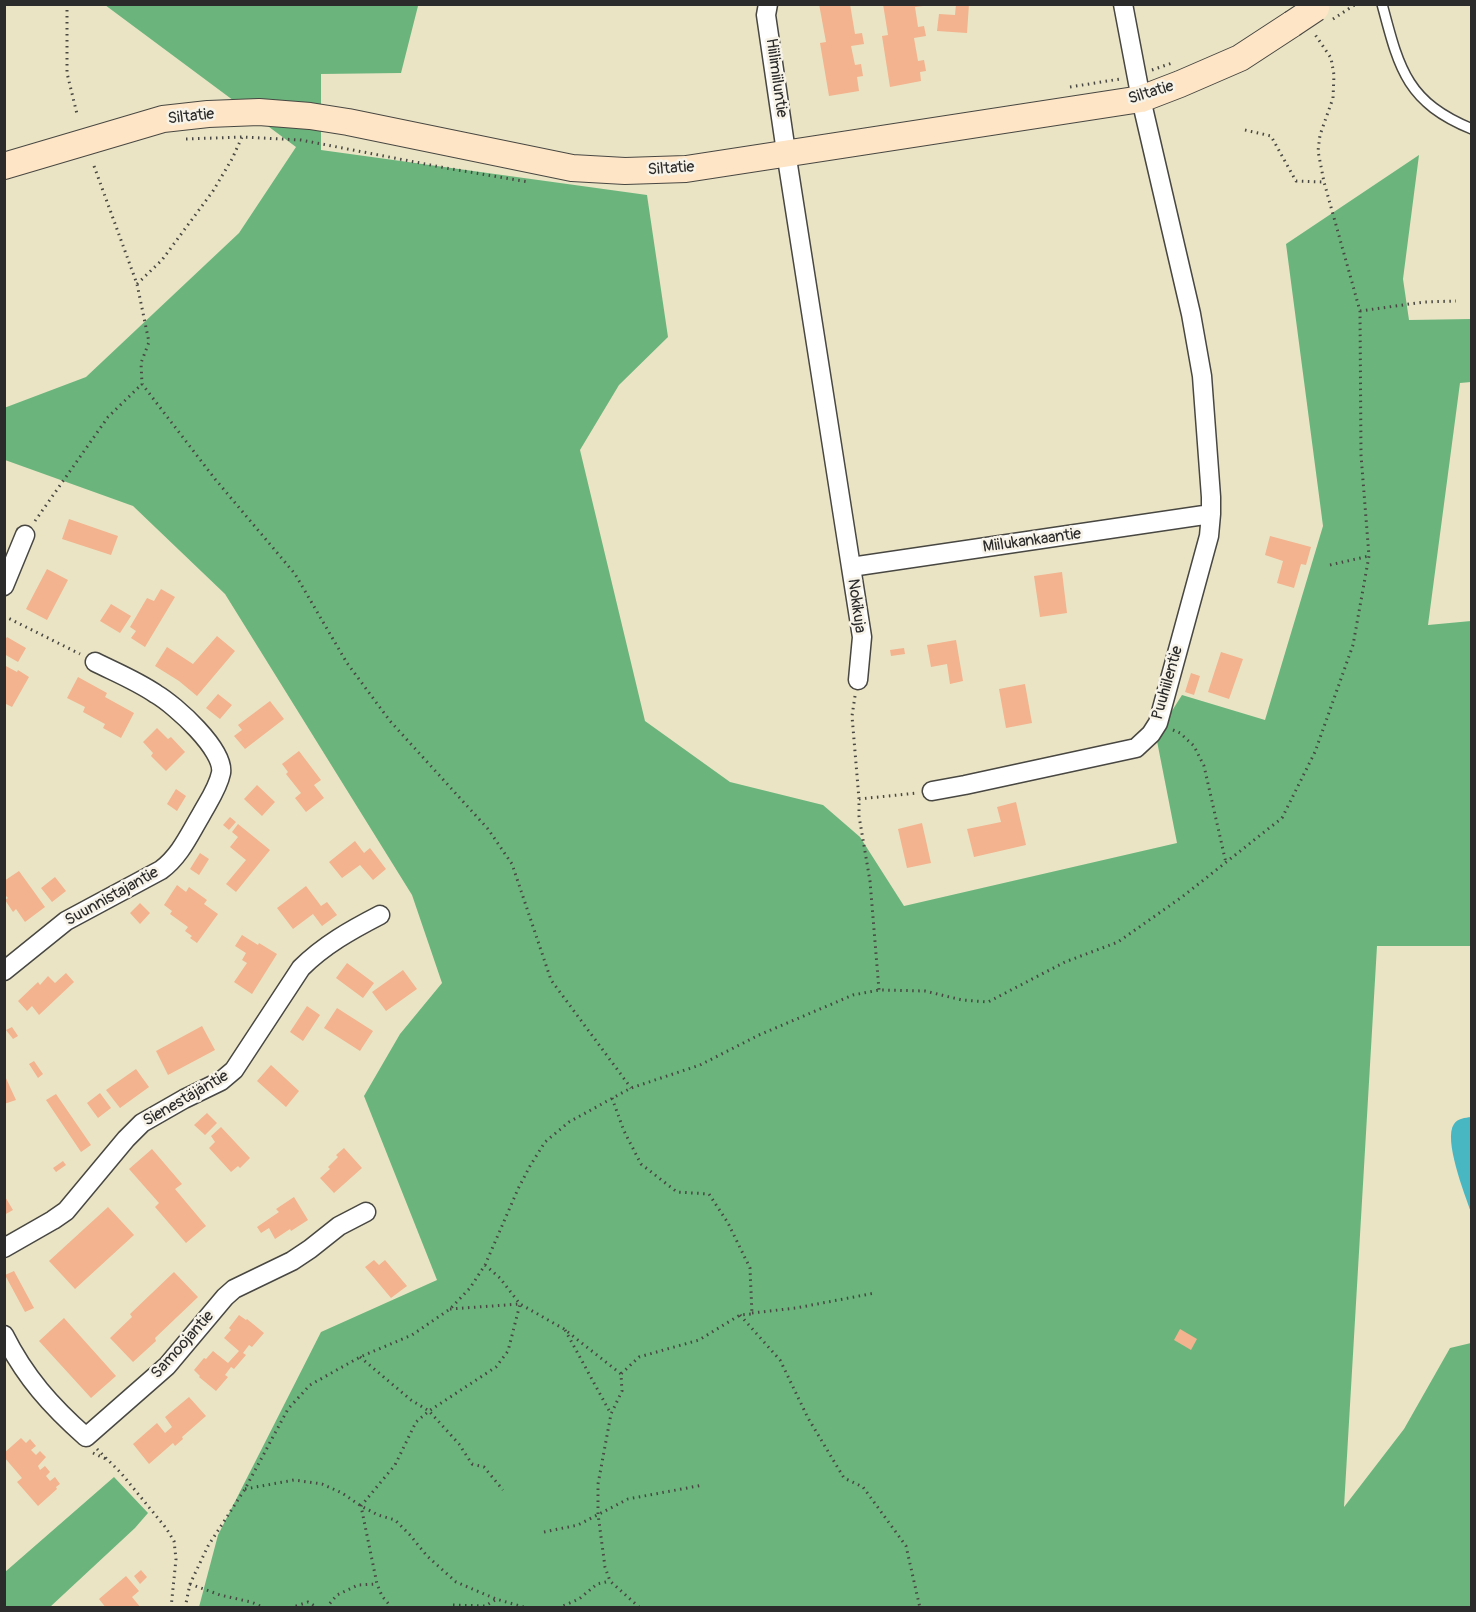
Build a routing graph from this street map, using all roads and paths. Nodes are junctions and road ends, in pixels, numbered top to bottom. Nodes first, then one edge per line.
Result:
1 (67, 4) edge
2 (768, 4) edge
3 (1123, 4) edge
4 (1356, 4) edge
5 (1382, 4) edge
6 (1314, 18) edge
7 (1179, 61) dead end
8 (1138, 87) junction
9 (1066, 88) dead end
10 (77, 114) dead end
11 (1472, 129) edge
12 (1245, 130) dead end
13 (242, 137) dead end
14 (786, 153) junction
15 (4, 166) edge
16 (94, 166) dead end
17 (1324, 182) junction
18 (137, 284) junction
19 (1456, 301) dead end
20 (1360, 311) junction
21 (142, 384) junction
22 (1211, 514) junction
23 (25, 535) joint
24 (1368, 556) junction
25 (1330, 565) dead end
26 (851, 567) junction
27 (4, 586) edge
28 (4, 616) edge
29 (95, 662) joint
30 (858, 680) joint
31 (1158, 723) junction
32 (932, 791) joint
33 (859, 799) junction
34 (1226, 863) junction
35 (380, 915) dead end
36 (6, 967) edge
37 (879, 990) junction
38 (631, 1088) junction
39 (612, 1098) junction
40 (366, 1212) dead end
41 (4, 1248) edge
42 (485, 1265) junction
43 (875, 1293) dead end
44 (520, 1304) junction
45 (450, 1309) junction
46 (752, 1314) junction
47 (740, 1315) junction
48 (564, 1329) junction
49 (4, 1335) edge
50 (360, 1358) junction
51 (621, 1374) junction
52 (429, 1411) junction
53 (612, 1414) junction
54 (86, 1437) junction
55 (703, 1485) dead end
56 (245, 1488) junction
57 (503, 1490) dead end
58 (362, 1506) junction
59 (598, 1514) junction
60 (544, 1532) dead end
61 (610, 1581) junction
62 (190, 1584) junction
63 (377, 1584) junction
64 (496, 1599) junction
65 (391, 1607) edge
66 (171, 1608) edge
67 (185, 1608) edge
68 (265, 1608) edge
69 (290, 1608) edge
70 (318, 1608) edge
71 (326, 1608) edge
72 (448, 1608) edge
73 (526, 1608) edge
74 (558, 1608) edge
75 (640, 1608) edge
76 (920, 1608) edge

1 - 10 path
2 - 14 street, Hiilimiiluntie
3 - 8 street
4 - 6 path
5 - 11 lane
6 - 8 street, Siltatie
6 - 17 path
7 - 8 path
8 - 9 path
8 - 14 street, Siltatie
8 - 22 street
12 - 17 path
13 - 18 path
14 - 15 street, Siltatie
14 - 26 street
16 - 18 path
17 - 20 path
18 - 21 path
19 - 20 path
20 - 24 path
21 - 23 path
21 - 38 path
22 - 26 street, Miilukankaantie
22 - 31 street, Puuhiilentie
23 - 27 street
24 - 25 path
24 - 34 path
26 - 30 street, Nokikuja
28 - 29 path
29 - 36 street, Suunnistajantie
30 - 33 path
31 - 32 street, Puuhiilentie
31 - 34 path
32 - 33 path
33 - 37 path
34 - 37 path
35 - 41 street, Sienestäjäntie
37 - 38 path
38 - 39 path
39 - 42 path
39 - 46 path
40 - 54 street, Samoojantie
42 - 44 path
42 - 45 path
43 - 46 path
44 - 45 path
44 - 48 path
44 - 52 path
45 - 50 path
46 - 47 path
47 - 51 path
47 - 76 path
48 - 51 path
48 - 53 path
49 - 54 street
50 - 52 path
50 - 56 path
51 - 53 path
52 - 57 path
52 - 58 path
53 - 59 path
54 - 66 path
55 - 59 path
56 - 58 path
56 - 62 path
58 - 63 path
58 - 64 path
59 - 60 path
59 - 61 path
61 - 74 path
61 - 75 path
62 - 67 path
62 - 68 path
63 - 65 path
63 - 71 path
64 - 72 path
64 - 73 path
69 - 70 path

